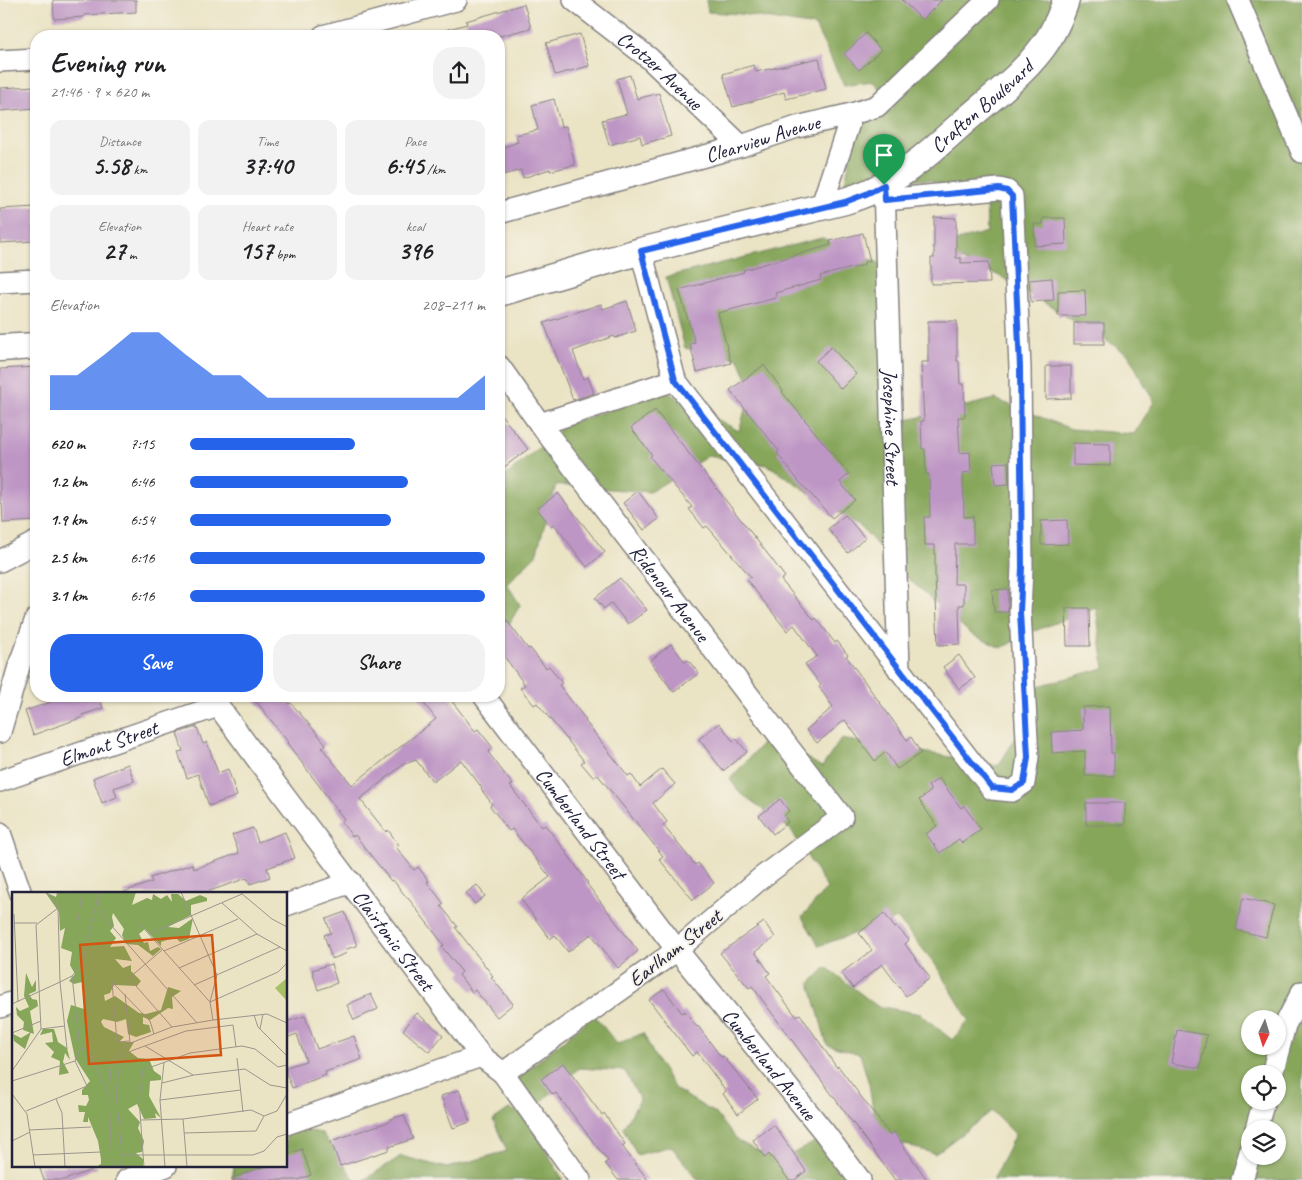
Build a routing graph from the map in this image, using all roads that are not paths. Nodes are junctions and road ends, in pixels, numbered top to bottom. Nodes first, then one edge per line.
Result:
1 (456, 0) edge
2 (574, 0) edge
3 (988, 0) edge
4 (1066, 0) edge
5 (1238, 0) edge
6 (345, 30) edge
7 (30, 59) edge
8 (0, 61) edge
9 (852, 114) junction
10 (741, 146) junction
11 (1302, 152) edge
12 (885, 192) junction
13 (820, 208) junction
14 (505, 211) edge
15 (641, 251) junction
16 (30, 280) edge
17 (0, 282) edge
18 (505, 291) edge
19 (30, 346) edge
20 (0, 348) edge
21 (505, 374) edge
22 (675, 380) junction
23 (540, 424) junction
24 (30, 545) edge
25 (0, 560) edge
26 (30, 636) edge
27 (899, 670) junction
28 (211, 702) edge
29 (215, 702) edge
30 (489, 702) edge
31 (0, 732) edge
32 (0, 781) edge
33 (842, 817) joint
34 (0, 833) edge
35 (351, 882) junction
36 (20, 892) edge
37 (288, 904) edge
38 (677, 950) junction
39 (1302, 992) edge
40 (12, 1003) edge
41 (0, 1007) edge
42 (481, 1056) junction
43 (1274, 1065) edge
44 (503, 1073) junction
45 (288, 1123) edge
46 (1246, 1165) edge
47 (121, 1168) edge
48 (160, 1168) edge
49 (126, 1180) edge
50 (580, 1180) edge
51 (860, 1180) edge
52 (1242, 1180) edge

1 - 6 street
2 - 10 street, Crotzer Avenue
3 - 9 street, Clearview Avenue
4 - 12 main road, Crafton Boulevard
5 - 11 street
7 - 8 street
9 - 10 street, Clearview Avenue
9 - 13 street
10 - 14 street, Clearview Avenue
12 - 13 main road, Crafton Boulevard
12 - 27 street, Josephine Street
12 - 27 street
13 - 15 main road, Crafton Boulevard
15 - 18 main road, Crafton Boulevard
15 - 22 street
16 - 17 street
19 - 20 main road
21 - 23 street, Ridenour Avenue
22 - 23 street
22 - 27 street
23 - 33 street, Ridenour Avenue
24 - 25 street
26 - 31 street
28 - 32 street, Elmont Street
29 - 35 street, Clairtonic Street
30 - 38 street, Cumberland Street
33 - 38 street, Earlham Street
34 - 36 street
35 - 37 street
35 - 42 street, Clairtonic Street
38 - 44 street, Earlham Street
38 - 51 street, Cumberland Avenue
39 - 43 street
40 - 41 street
42 - 44 street, Clairtonic Street
42 - 45 street
44 - 50 street, Clairtonic Street
46 - 52 street
47 - 49 street
48 - 49 street

